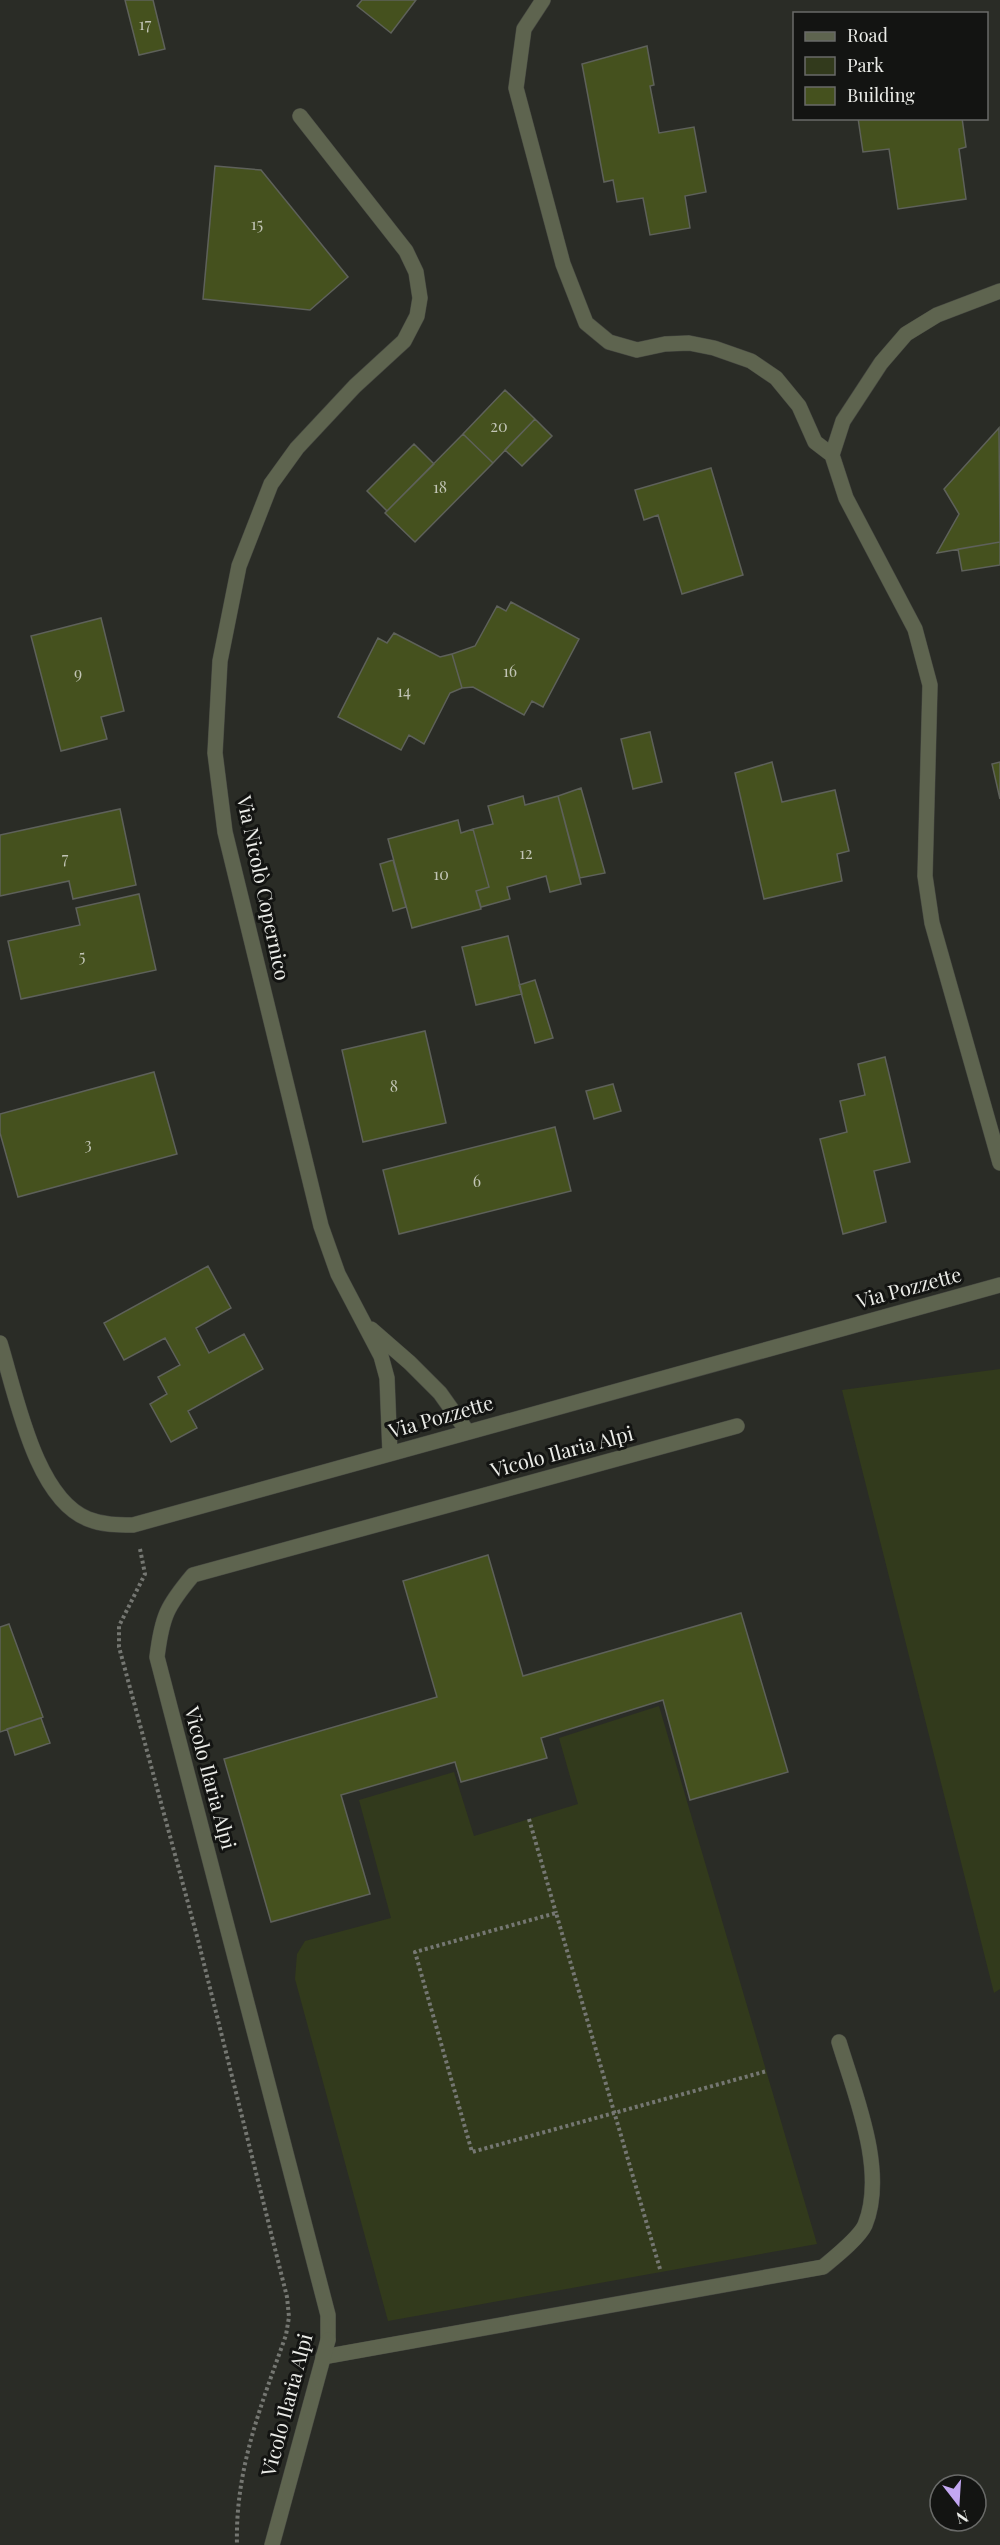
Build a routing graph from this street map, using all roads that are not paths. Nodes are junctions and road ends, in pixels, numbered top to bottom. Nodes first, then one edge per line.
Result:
1 (543, 0) edge
2 (300, 116) dead end
3 (1000, 291) edge
4 (832, 455) junction
5 (1000, 1163) edge
6 (1000, 1285) edge
7 (366, 1325) junction
8 (0, 1343) edge
9 (736, 1426) dead end
10 (467, 1431) junction
11 (390, 1454) junction
12 (839, 2042) dead end
13 (323, 2356) junction
14 (272, 2545) edge

1 - 4 street
2 - 7 street, Via Nicolò Copernico
3 - 4 street
4 - 5 street
6 - 10 street, Via Pozzette
7 - 10 street, Via Nicolò Copernico
7 - 11 street, Via Nicolò Copernico
8 - 11 street, Via Pozzette
9 - 13 street, Vicolo Ilaria Alpi
10 - 11 street, Via Pozzette
12 - 13 street
13 - 14 street, Vicolo Ilaria Alpi

